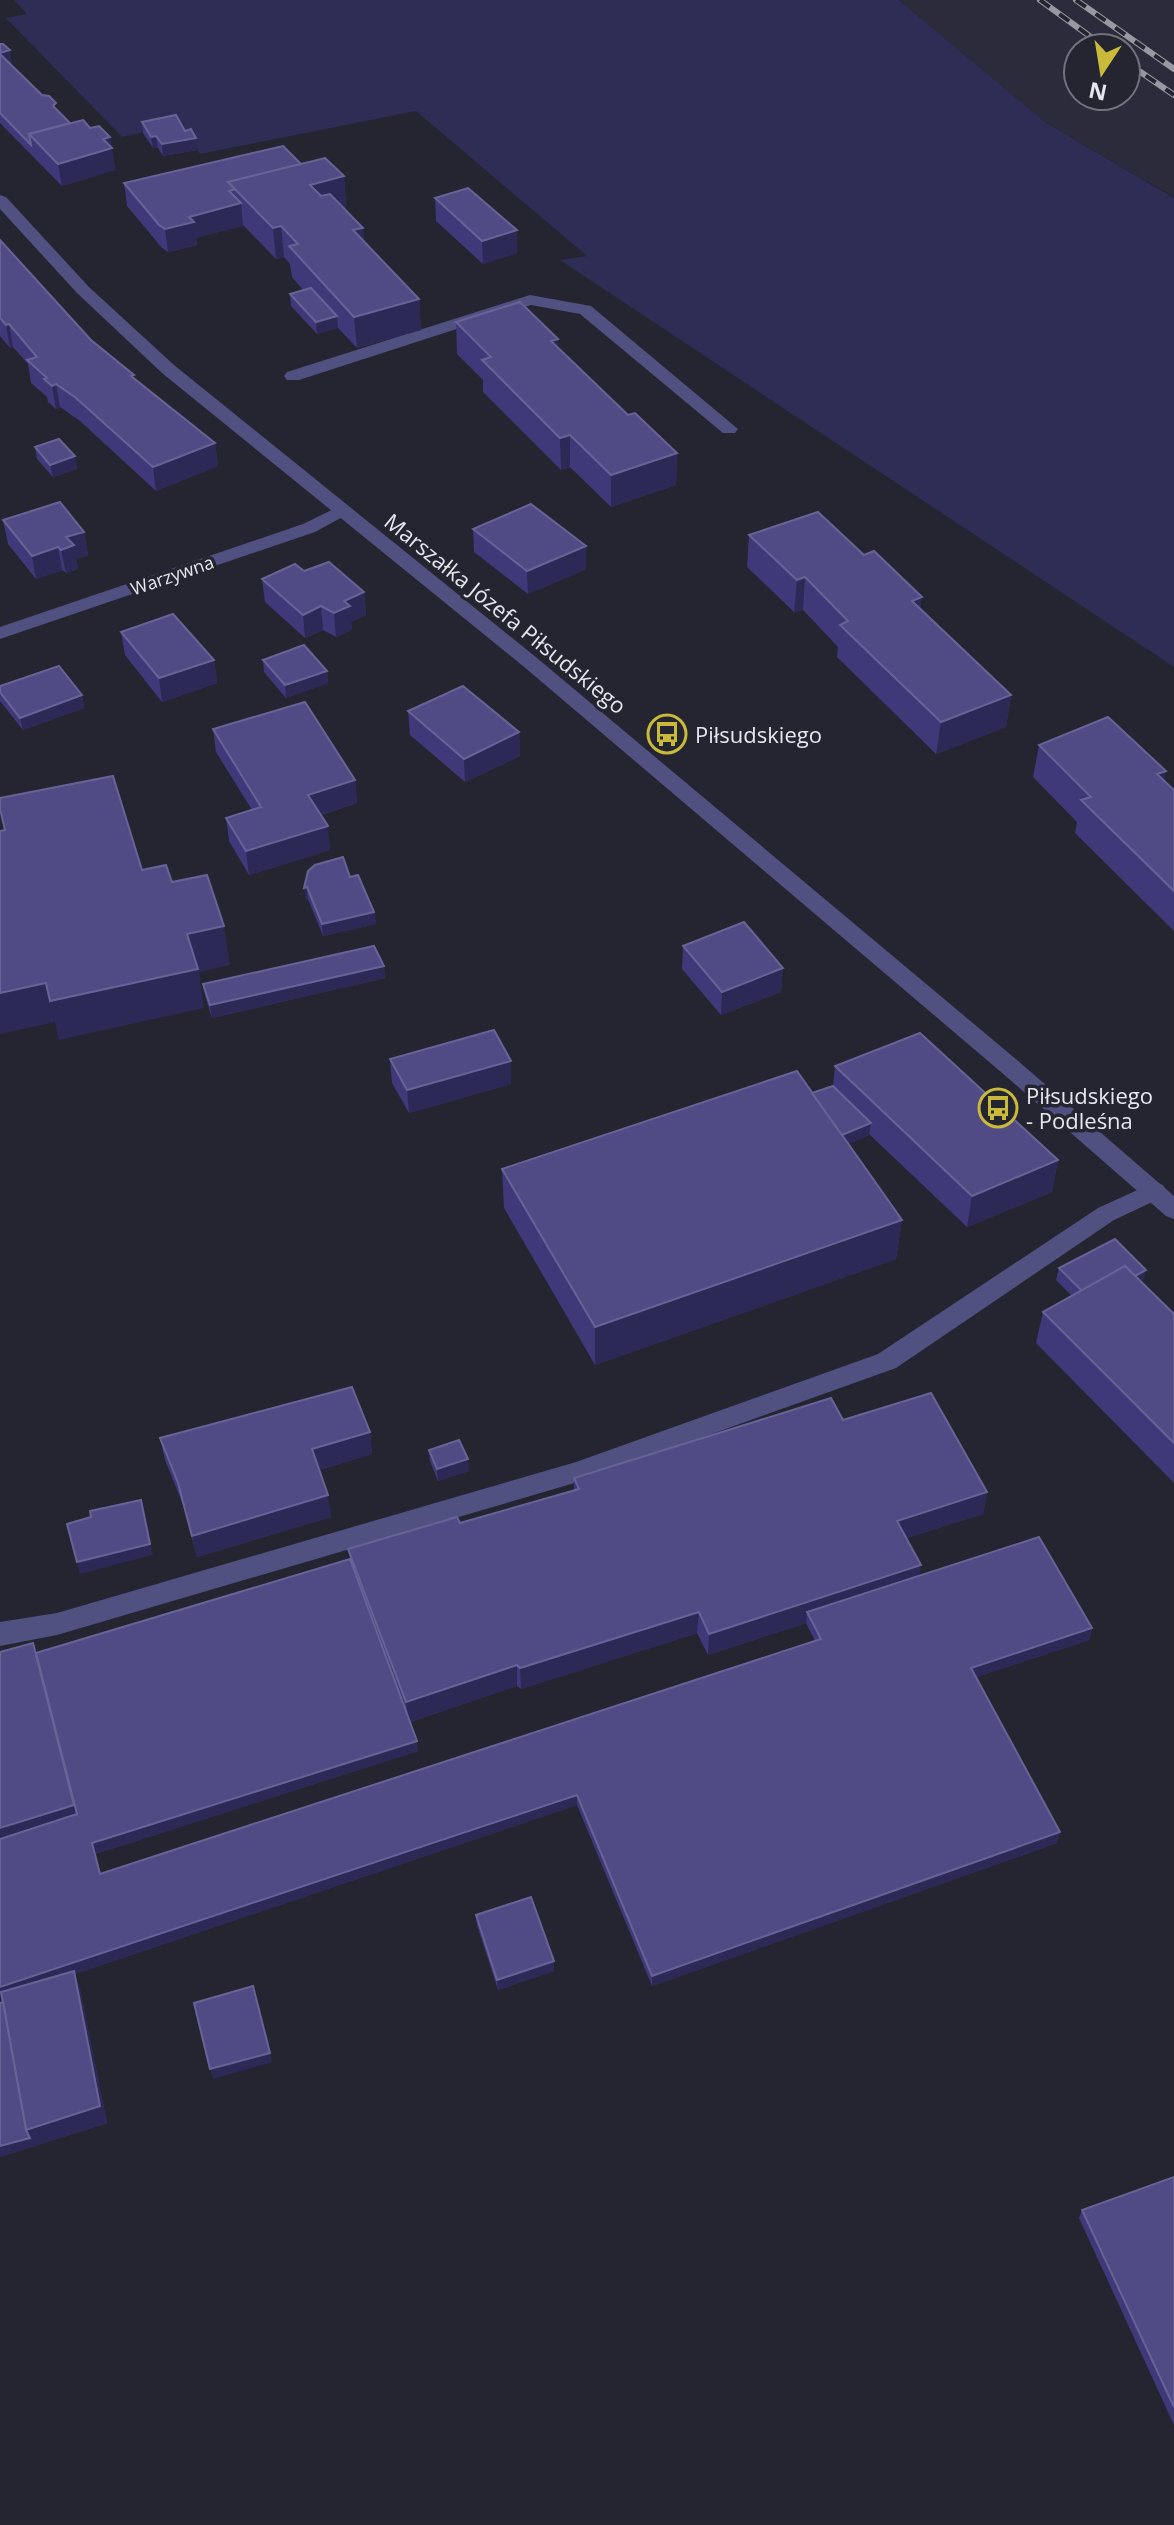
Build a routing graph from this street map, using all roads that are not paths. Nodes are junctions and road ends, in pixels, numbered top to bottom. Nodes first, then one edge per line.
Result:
1 (0, 200) edge
2 (293, 376) dead end
3 (729, 429) dead end
4 (342, 510) junction
5 (0, 633) edge
6 (1155, 1191) junction
7 (1174, 1210) edge
8 (0, 1634) edge

1 - 4 street, Marszałka Józefa Piłsudskiego
2 - 3 street
4 - 5 street, Warzywna
4 - 6 street, Marszałka Józefa Piłsudskiego
6 - 7 street, Marszałka Józefa Piłsudskiego
6 - 8 street

